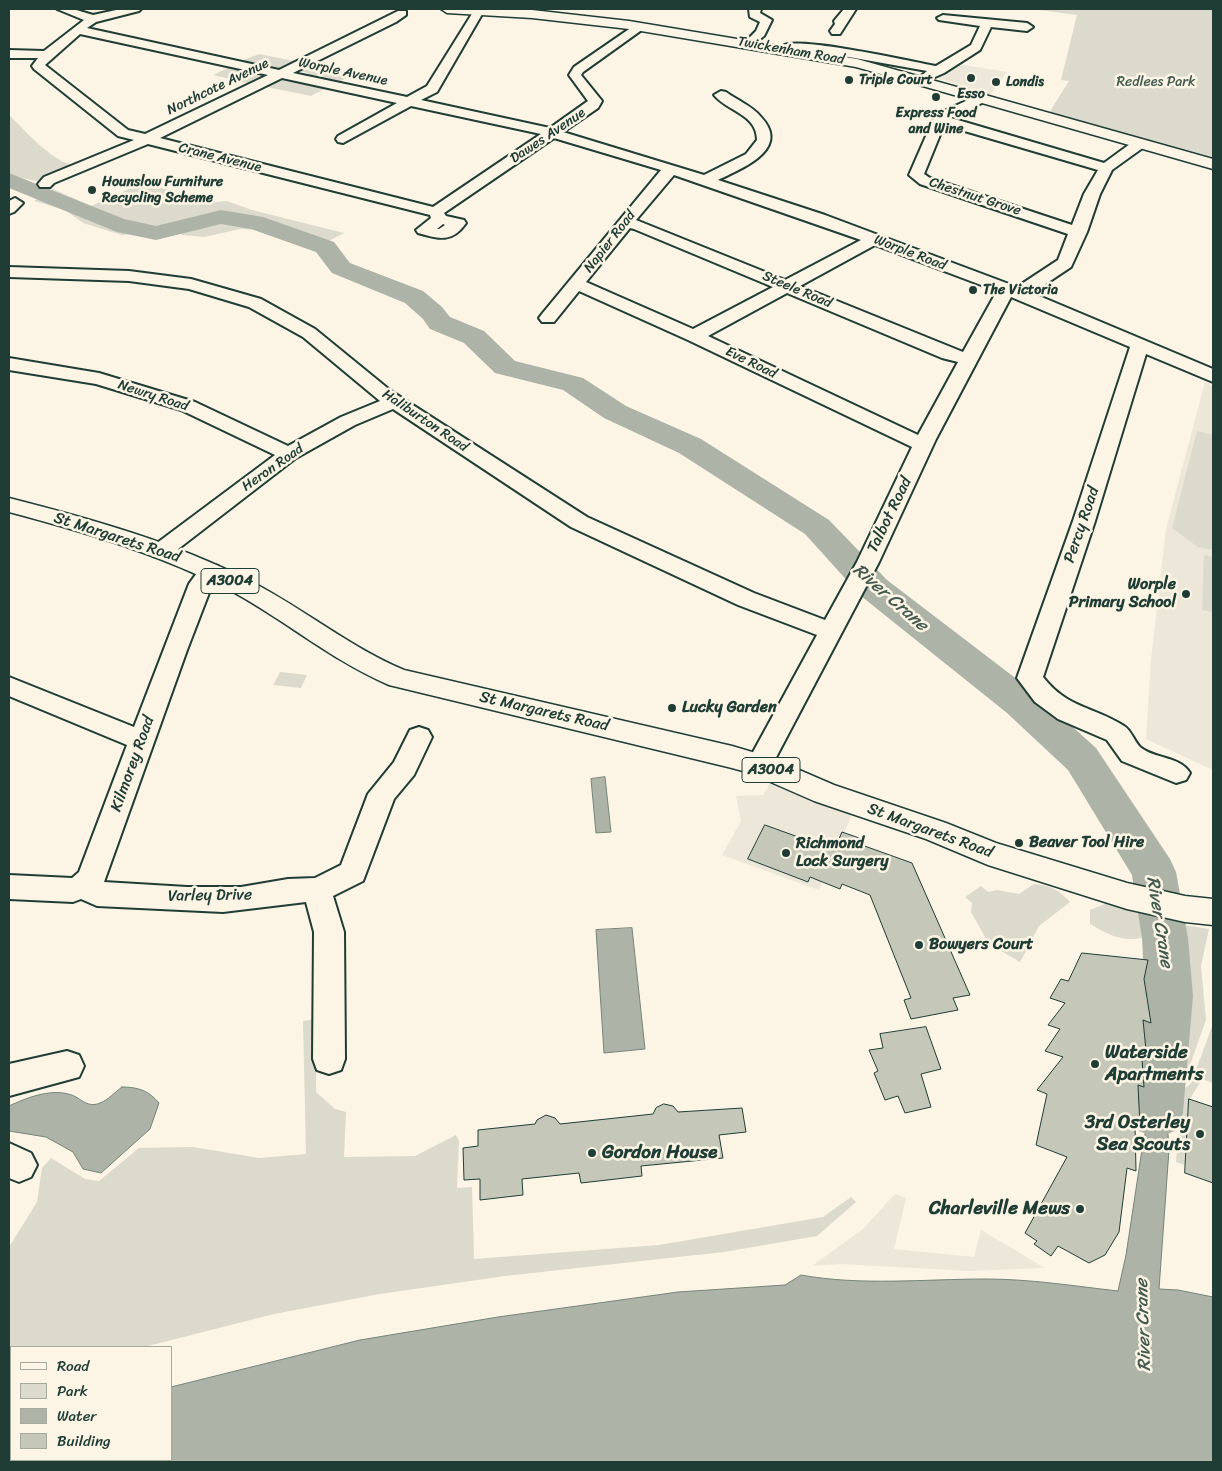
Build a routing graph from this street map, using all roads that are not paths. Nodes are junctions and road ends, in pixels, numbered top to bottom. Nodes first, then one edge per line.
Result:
1 (63, 9) edge
2 (135, 9) edge
3 (447, 9) edge
4 (756, 9) edge
5 (850, 9) edge
6 (480, 10) junction
7 (403, 13) dead end
8 (943, 18) dead end
9 (92, 20) junction
10 (987, 22) junction
11 (639, 26) junction
12 (1027, 27) dead end
13 (78, 30) junction
14 (836, 30) dead end
15 (749, 44) junction
16 (789, 46) dead end
17 (814, 51) junction
18 (9, 54) edge
19 (47, 55) junction
20 (940, 70) junction
21 (282, 74) junction
22 (921, 80) junction
23 (721, 96) dead end
24 (410, 101) junction
25 (975, 101) junction
26 (942, 120) junction
27 (553, 133) junction
28 (147, 139) junction
29 (343, 139) dead end
30 (1139, 144) junction
31 (601, 147) joint
32 (1213, 164) edge
33 (1106, 168) junction
34 (672, 169) junction
35 (708, 179) junction
36 (45, 184) dead end
37 (438, 216) joint
38 (626, 222) junction
39 (1079, 232) junction
40 (874, 239) junction
41 (9, 272) edge
42 (577, 284) junction
43 (786, 286) junction
44 (1013, 292) junction
45 (548, 318) dead end
46 (694, 336) junction
47 (1140, 344) junction
48 (967, 359) junction
49 (9, 364) edge
50 (1213, 376) edge
51 (394, 402) junction
52 (924, 445) junction
53 (289, 454) junction
54 (9, 505) edge
55 (161, 551) junction
56 (210, 571) junction
57 (829, 631) junction
58 (9, 686) edge
59 (419, 737) dead end
60 (142, 741) junction
61 (759, 765) junction
62 (1176, 773) dead end
63 (83, 886) junction
64 (9, 887) edge
65 (317, 890) junction
66 (1207, 911) edge
67 (329, 1059) dead end
68 (67, 1066) dead end
69 (9, 1080) edge

1 - 9 street
2 - 9 street
3 - 6 main road, Twickenham Road
4 - 15 street
5 - 14 street
6 - 11 main road, Twickenham Road
6 - 24 street
7 - 21 street, Northcote Avenue
8 - 10 street
9 - 13 street
10 - 12 street
10 - 20 street
11 - 15 main road, Twickenham Road
11 - 27 street, Dawes Avenue
13 - 19 street
13 - 21 street, Worple Avenue
15 - 17 main road, Twickenham Road
16 - 17 street
17 - 20 street
17 - 22 main road, Twickenham Road
18 - 19 street
19 - 28 street, Crane Avenue
20 - 22 street
21 - 24 street, Worple Avenue
21 - 28 street, Northcote Avenue
22 - 25 main road, Twickenham Road
23 - 35 street
24 - 27 street, Worple Avenue
24 - 29 street
25 - 26 street
25 - 30 main road, Twickenham Road
26 - 33 street
26 - 39 street, Chestnut Grove
27 - 31 street, Worple Avenue
27 - 37 street, Dawes Avenue
28 - 36 street, Northcote Avenue
28 - 37 street, Crane Avenue
30 - 32 main road, Twickenham Road
30 - 33 street
31 - 34 street, Worple Road
33 - 39 street
34 - 35 street, Worple Road
34 - 38 street, Napier Road
35 - 40 street, Worple Road
38 - 42 street, Napier Road
38 - 43 street, Steele Road
39 - 44 street
40 - 43 street
40 - 44 street, Worple Road
41 - 51 street, Haliburton Road
42 - 45 street, Napier Road
42 - 46 street, Eve Road
43 - 46 street
43 - 48 street, Steele Road
44 - 47 street, Worple Road
44 - 48 street, Talbot Road
46 - 52 street, Eve Road
47 - 50 street, Worple Road
47 - 62 street, Percy Road
48 - 52 street, Talbot Road
49 - 53 street, Newry Road
51 - 53 street, Heron Road
51 - 57 street, Haliburton Road
52 - 57 street, Talbot Road
53 - 55 street, Heron Road
54 - 55 main road, St Margarets Road / A3004
55 - 56 main road, St Margarets Road / A3004
56 - 60 street, Kilmorey Road
56 - 61 main road, St Margarets Road / A3004
57 - 61 street, Talbot Road
58 - 60 street
59 - 65 street
60 - 63 street, Kilmorey Road
61 - 66 main road, St Margarets Road / A3004
63 - 64 street
63 - 65 street, Varley Drive
65 - 67 street
68 - 69 street

